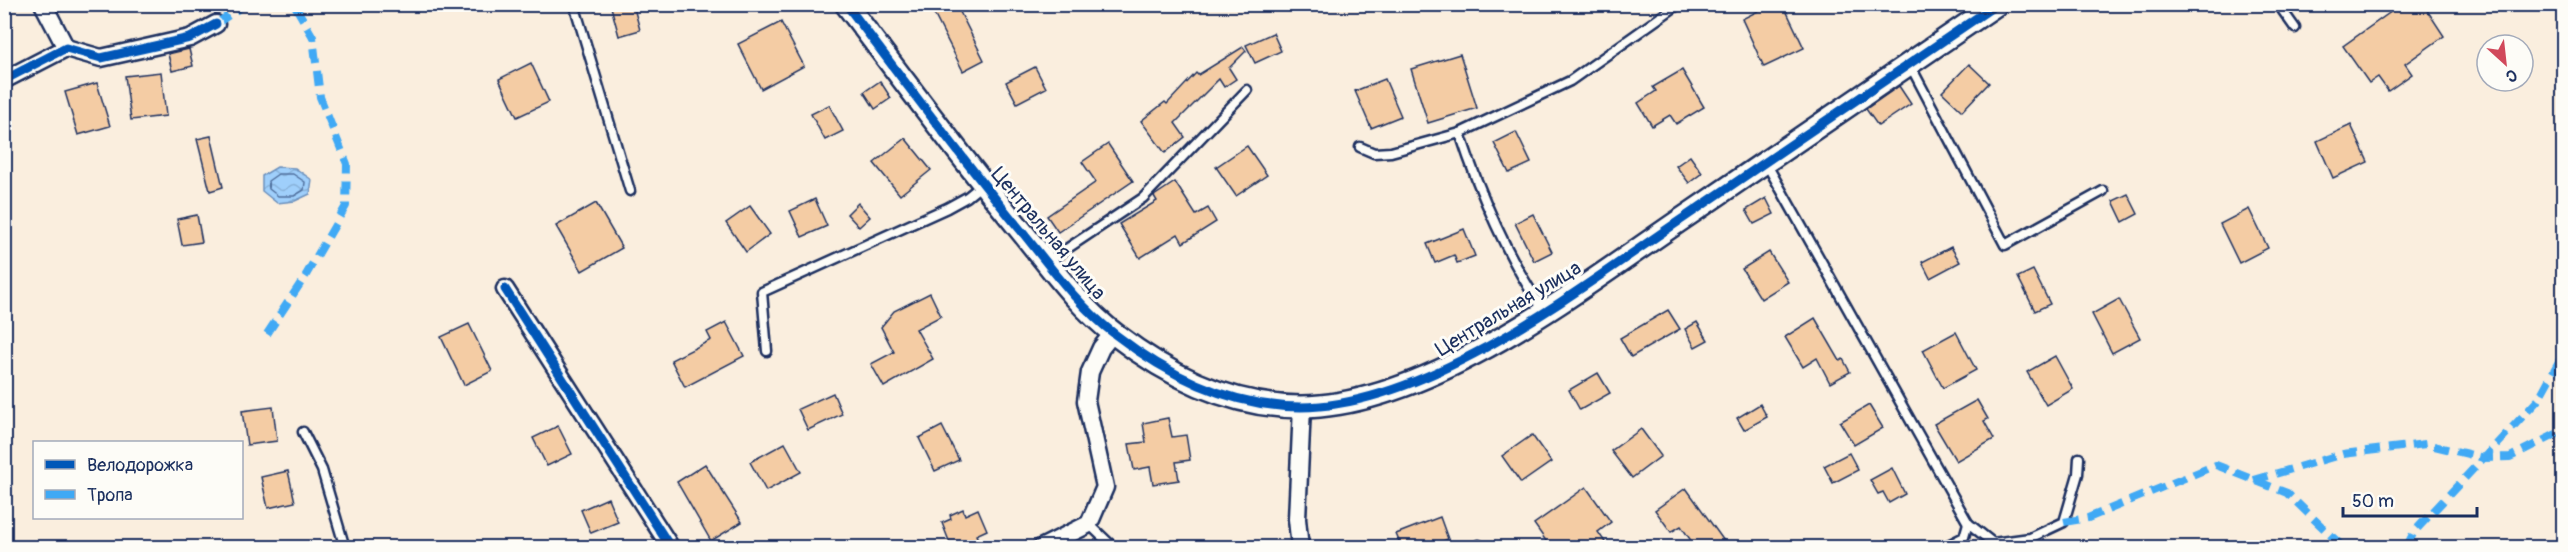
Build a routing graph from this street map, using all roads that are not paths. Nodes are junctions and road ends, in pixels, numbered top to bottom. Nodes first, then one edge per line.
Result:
1 (43, 4) edge
2 (574, 4) edge
3 (846, 4) edge
4 (1679, 4) edge
5 (1996, 4) edge
6 (2278, 4) edge
7 (216, 24) dead end
8 (2295, 28) dead end
9 (66, 48) junction
10 (1909, 63) junction
11 (4, 80) edge
12 (1247, 90) dead end
13 (1460, 133) junction
14 (1360, 147) dead end
15 (1766, 162) junction
16 (983, 184) junction
17 (630, 191) dead end
18 (2103, 191) dead end
19 (1047, 262) junction
20 (505, 289) dead end
21 (1545, 311) junction
22 (1113, 333) junction
23 (767, 351) dead end
24 (1302, 407) junction
25 (303, 432) dead end
26 (2079, 458) dead end
27 (1968, 523) junction
28 (1089, 524) junction
29 (345, 548) edge
30 (670, 548) edge
31 (1041, 548) edge
32 (1114, 548) edge
33 (1300, 548) edge
34 (1941, 548) edge

1 - 9 street
2 - 17 lane
3 - 16 street, Центральная улица
4 - 13 lane
5 - 10 street, Центральная улица
6 - 8 lane
7 - 9 street
9 - 11 street
10 - 15 street, Центральная улица
10 - 18 lane
12 - 19 lane
13 - 14 lane
13 - 21 lane
15 - 21 street, Центральная улица
15 - 27 lane
16 - 19 street, Центральная улица
16 - 23 lane
19 - 22 street, Центральная улица
20 - 30 street
21 - 24 street, Центральная улица
22 - 24 street, Центральная улица
22 - 28 street
24 - 33 street
25 - 29 lane
26 - 27 lane
27 - 34 lane
28 - 31 street
28 - 32 lane

